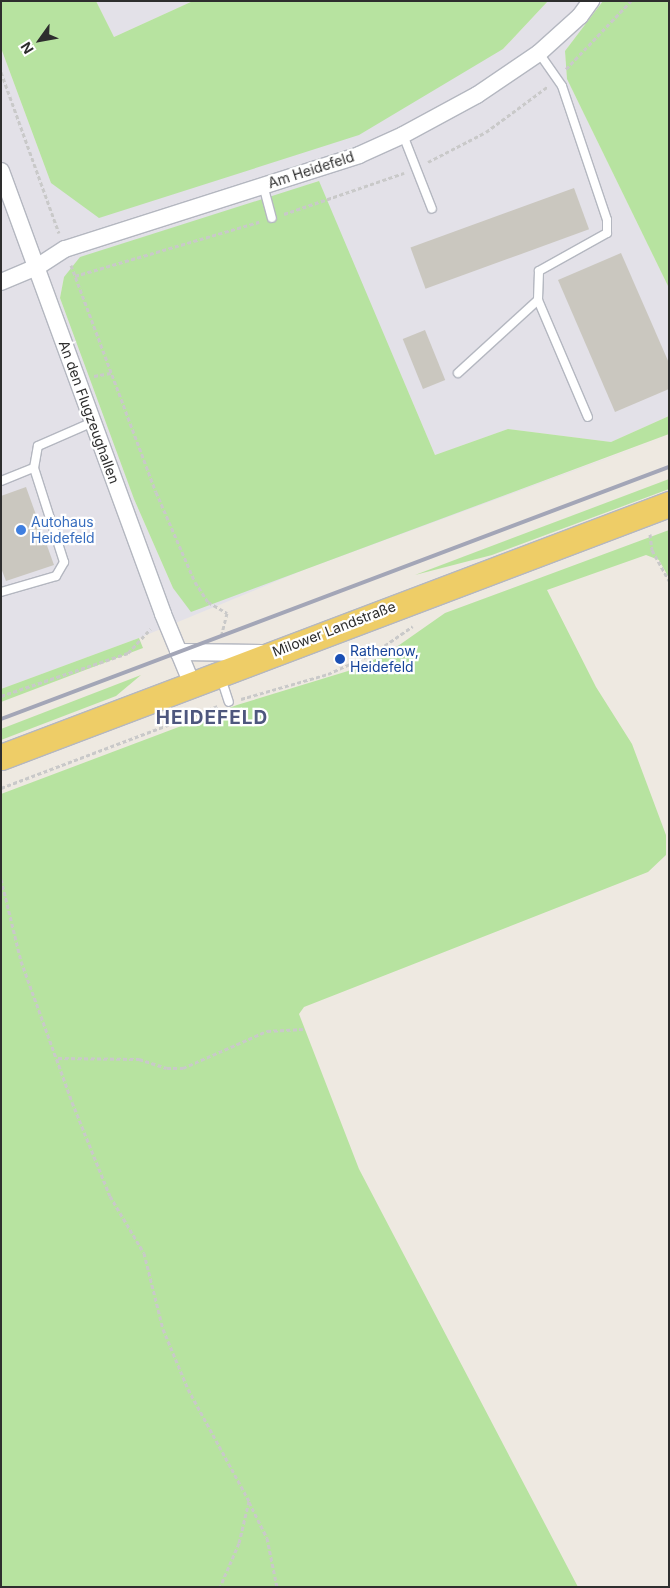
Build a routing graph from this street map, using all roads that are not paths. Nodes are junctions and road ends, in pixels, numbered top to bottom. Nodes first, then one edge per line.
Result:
1 (591, 1) edge
2 (539, 53) junction
3 (403, 135) junction
4 (1, 170) edge
5 (263, 186) junction
6 (432, 210) dead end
7 (272, 218) dead end
8 (36, 267) junction
9 (1, 282) edge
10 (538, 300) junction
11 (458, 373) dead end
12 (588, 418) dead end
13 (92, 422) junction
14 (34, 468) junction
15 (1, 481) edge
16 (669, 504) edge
17 (1, 592) edge
18 (178, 652) junction
19 (218, 662) junction
20 (192, 684) junction
21 (229, 702) road end
22 (1, 758) edge

1 - 2 street, Am Heidefeld
2 - 3 street, Am Heidefeld
2 - 10 lane
3 - 5 street, Am Heidefeld
3 - 6 lane
4 - 8 street, An den Flugzeughallen
5 - 7 lane
5 - 8 street, Am Heidefeld
8 - 9 street, Am Heidefeld
8 - 13 street, An den Flugzeughallen
10 - 11 lane
10 - 12 lane
13 - 14 lane
13 - 18 street, An den Flugzeughallen
14 - 15 lane
14 - 17 lane
16 - 19 main road, Milower Landstraße
18 - 19 street
18 - 20 street, An den Flugzeughallen
19 - 20 main road, Milower Landstraße
19 - 21 lane
20 - 22 main road, Milower Landstraße

